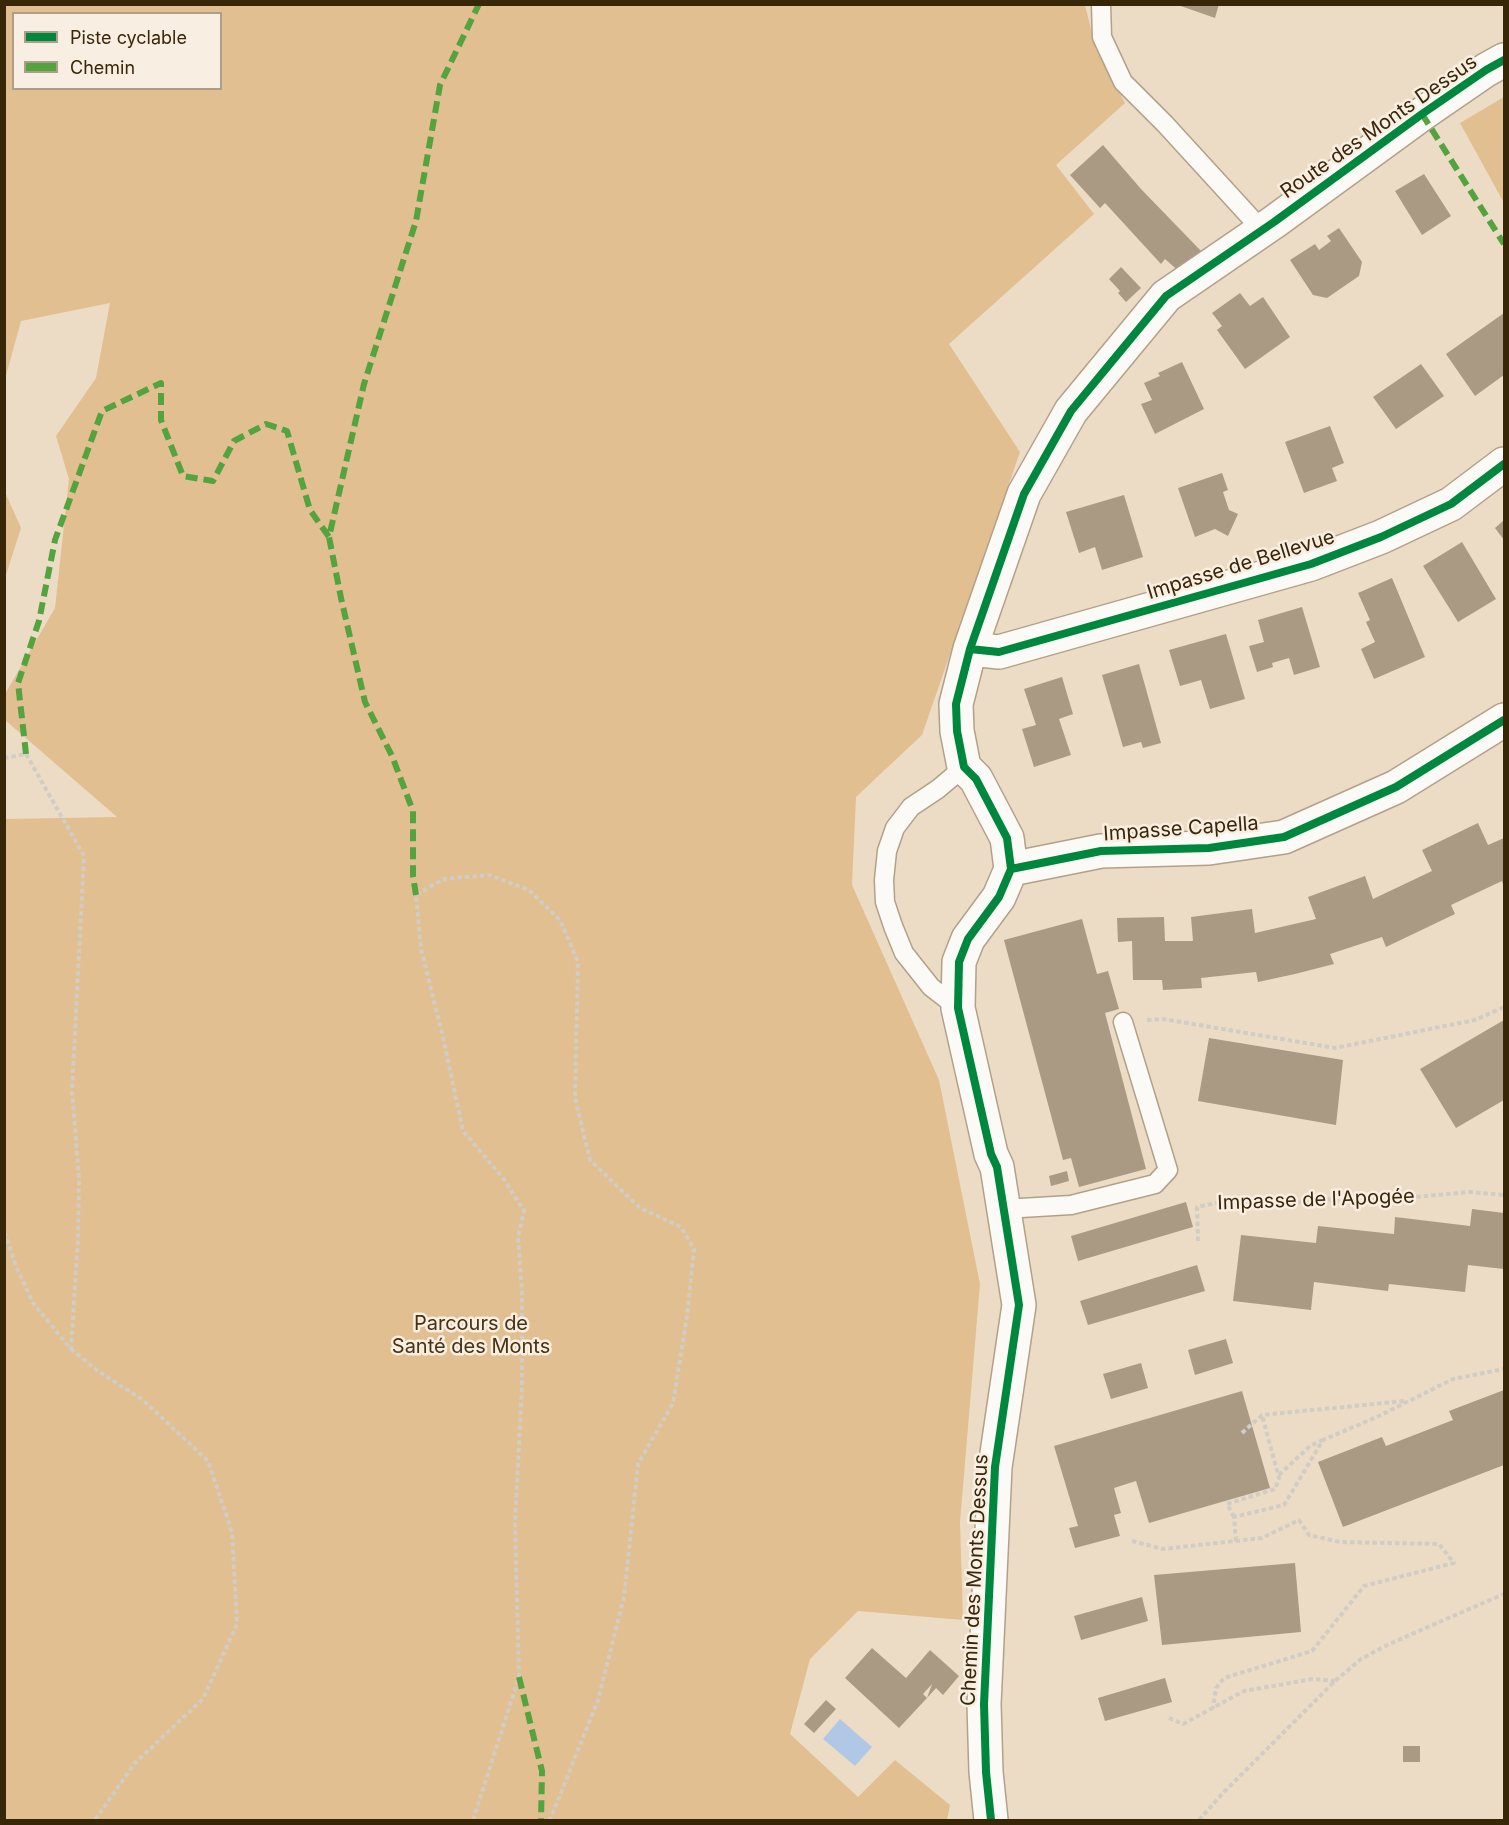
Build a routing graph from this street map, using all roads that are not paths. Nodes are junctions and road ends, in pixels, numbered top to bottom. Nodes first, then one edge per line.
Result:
1 (1101, 4) edge
2 (1504, 60) edge
3 (1268, 226) junction
4 (1504, 464) edge
5 (970, 649) junction
6 (1504, 720) edge
7 (964, 767) junction
8 (1011, 869) junction
9 (958, 1008) junction
10 (1123, 1022) road end
11 (1004, 1209) junction
12 (991, 1821) edge

1 - 3 lane
2 - 3 street, Route des Monts Dessus
3 - 5 street
4 - 5 street, Impasse de Bellevue
5 - 7 street
6 - 8 street, Impasse Capella
7 - 8 street
7 - 9 lane
8 - 9 street, Chemin des Monts Dessus
9 - 11 street, Chemin des Monts Dessus
10 - 11 lane
11 - 12 street, Chemin des Monts Dessus

